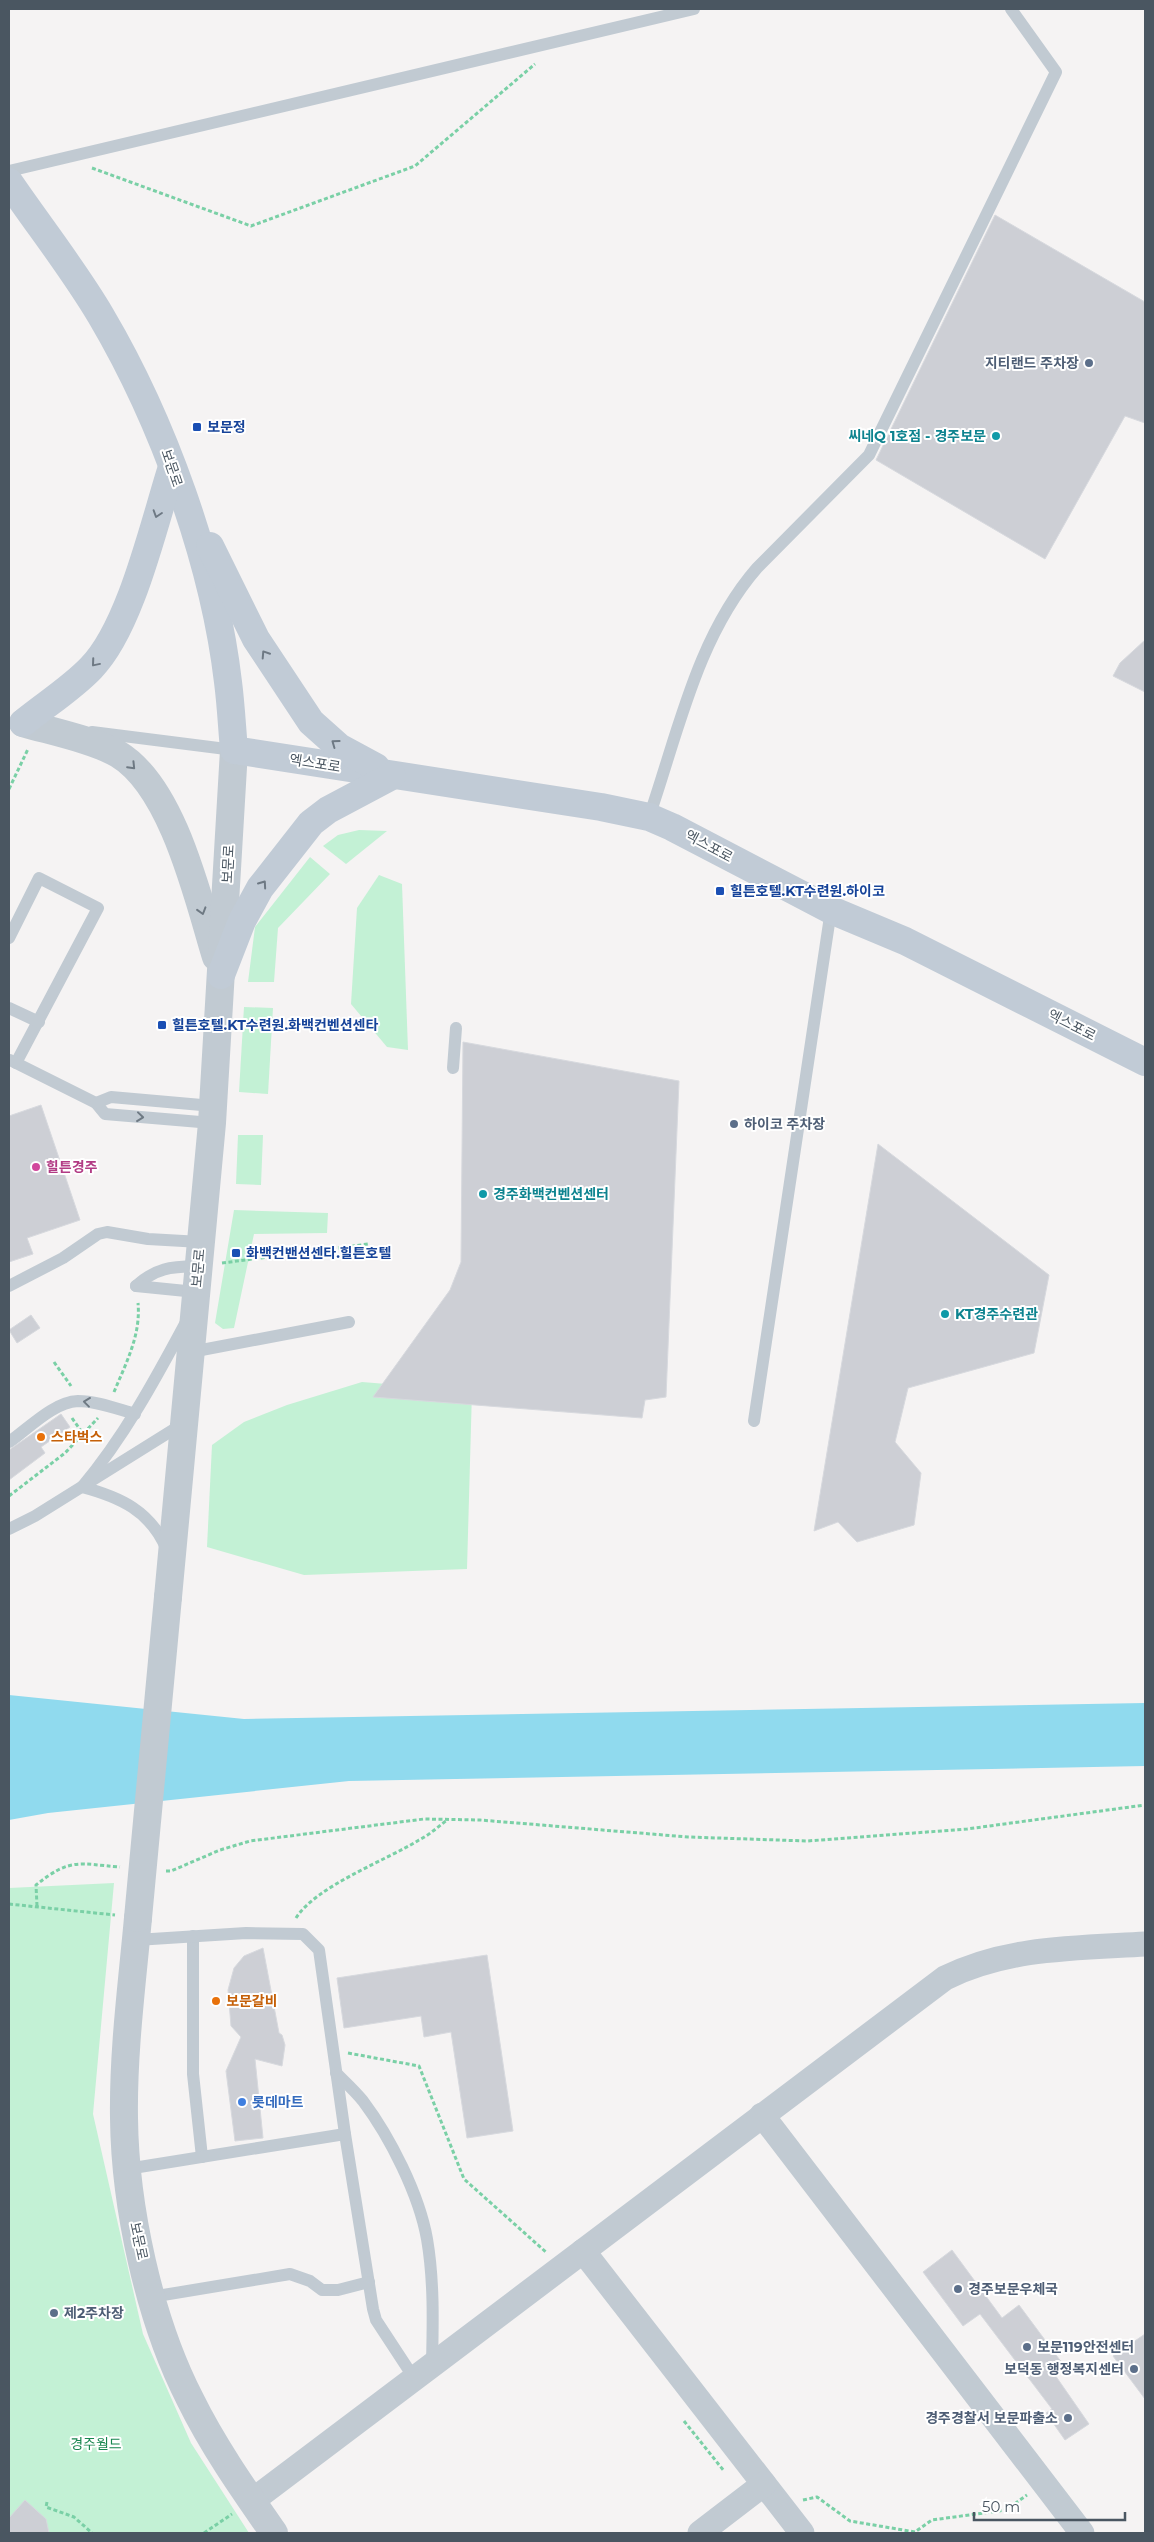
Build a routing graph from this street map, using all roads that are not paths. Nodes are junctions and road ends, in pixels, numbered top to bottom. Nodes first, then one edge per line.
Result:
1 (694, 9) edge
2 (1011, 9) edge
3 (9, 171) edge
4 (9, 182) edge
5 (172, 468) junction
6 (23, 723) edge
7 (234, 750) junction
8 (392, 776) junction
9 (650, 817) junction
10 (831, 910) junction
11 (9, 938) edge
12 (221, 975) junction
13 (9, 1008) edge
14 (39, 1022) junction
15 (456, 1028) dead end
16 (13, 1061) edge
17 (1145, 1062) edge
18 (453, 1068) dead end
19 (212, 1115) junction
20 (198, 1276) junction
21 (9, 1286) edge
22 (349, 1322) dead end
23 (191, 1352) junction
24 (135, 1414) junction
25 (754, 1421) dead end
26 (184, 1424) junction
27 (9, 1442) edge
28 (82, 1487) junction
29 (9, 1529) edge
30 (171, 1559) junction
31 (137, 1929) junction
32 (193, 1936) junction
33 (1145, 1944) edge
34 (336, 2074) junction
35 (762, 2115) junction
36 (344, 2134) junction
37 (202, 2157) junction
38 (127, 2169) junction
39 (583, 2251) junction
40 (368, 2282) junction
41 (151, 2297) junction
42 (423, 2371) junction
43 (764, 2484) junction
44 (252, 2501) junction
45 (274, 2533) edge
46 (700, 2533) edge
47 (802, 2533) edge
48 (1082, 2533) edge

1 - 3 lane
2 - 9 lane
4 - 5 main road, 보문로
5 -> 6 main road
5 - 7 main road, 보문로
8 -> 5 main road
6 - 7 lane
6 -> 12 street
7 - 8 main road, 엑스포로
7 - 12 street, 보문로
8 - 9 main road, 엑스포로
12 -> 8 main road
9 - 10 main road, 엑스포로
10 - 17 main road, 엑스포로
10 - 25 lane
11 - 14 lane
12 - 19 street, 보문로
13 - 14 lane
14 - 16 lane
15 - 18 lane
16 - 19 lane
19 - 20 street, 보문로
20 - 21 lane
20 - 23 street, 보문로
20 - 24 lane
22 - 23 lane
23 - 26 street, 보문로
24 -> 27 lane
24 - 28 lane
26 - 28 lane
26 - 30 street, 보문로
28 - 29 lane
28 - 30 lane
30 - 31 street, 보문로, bridge
31 - 32 lane
31 - 38 street, 보문로
32 - 34 lane
32 - 37 lane
33 - 35 street
34 - 36 lane
34 - 42 lane
35 - 39 street
35 - 48 street
36 - 37 lane
36 - 40 lane
37 - 38 lane
38 - 41 street, 보문로
39 - 42 street
39 - 43 street
40 - 41 lane
40 - 42 lane
41 - 44 street, 보문로
42 - 44 street
43 - 46 street
43 - 47 street
44 - 45 street, 보문로

